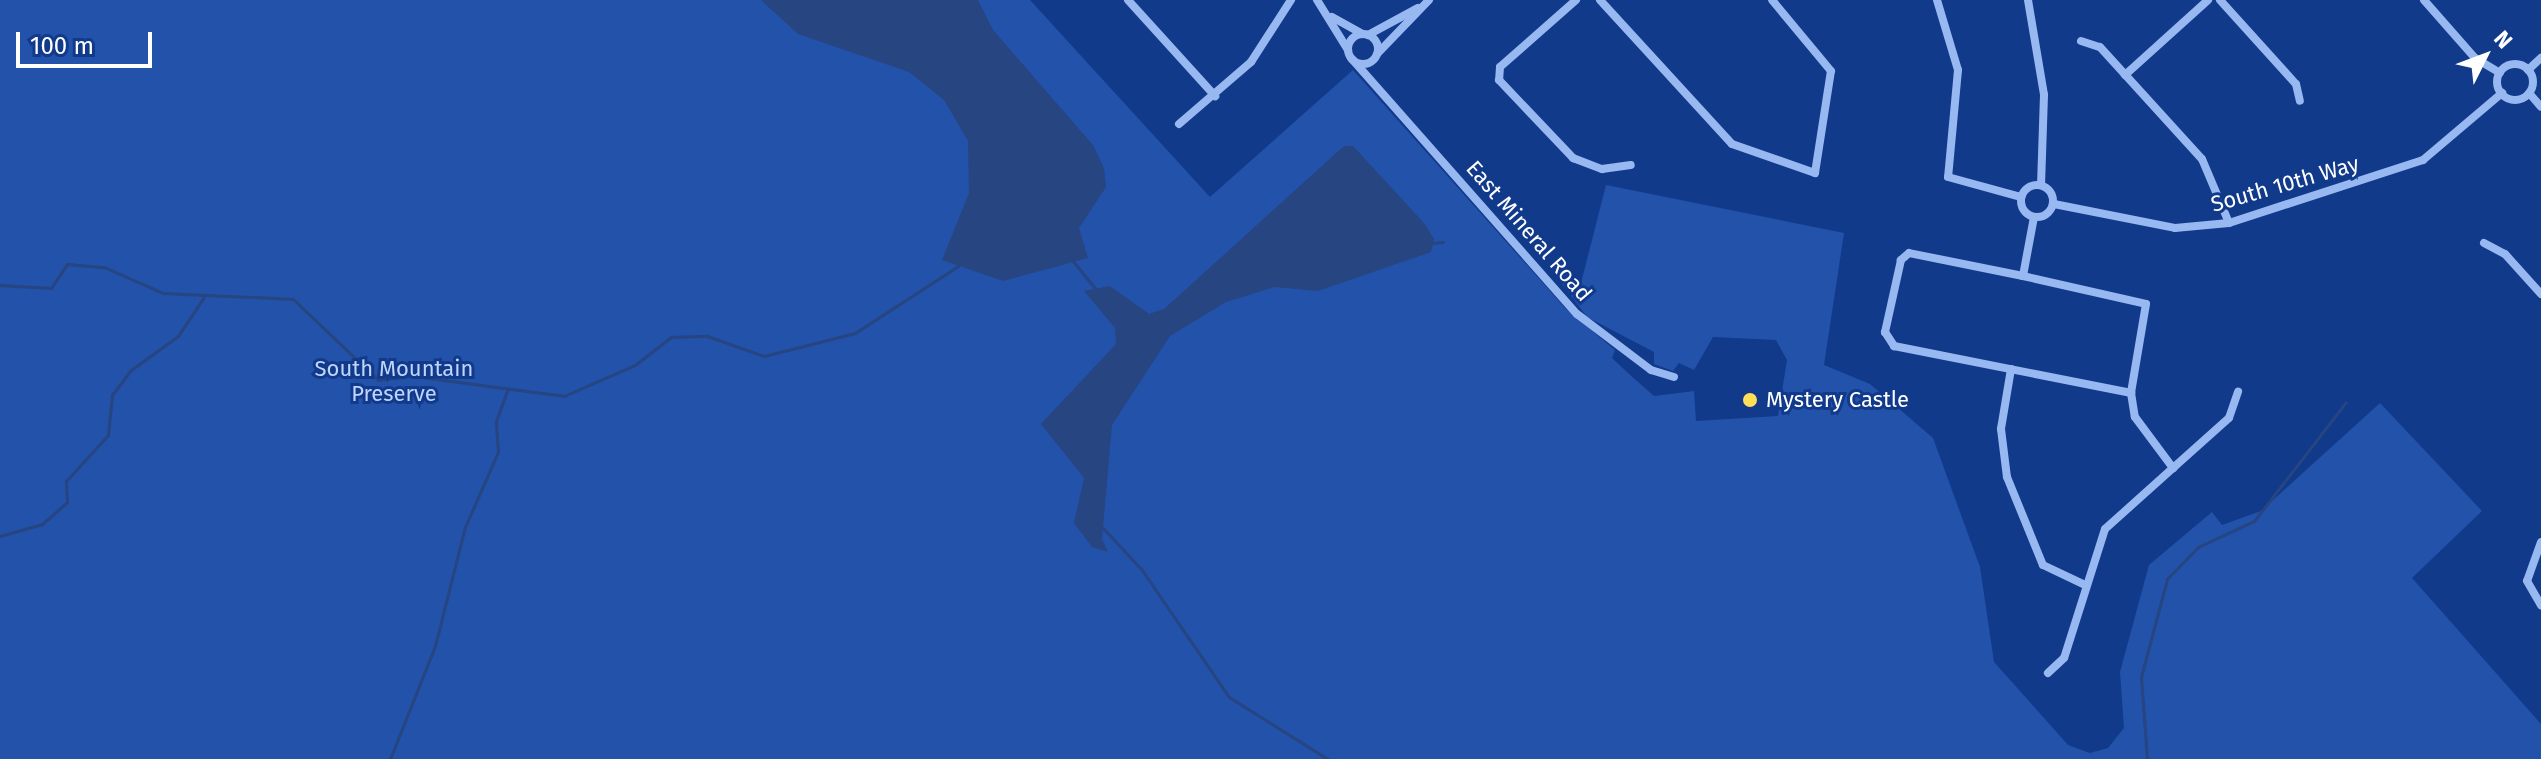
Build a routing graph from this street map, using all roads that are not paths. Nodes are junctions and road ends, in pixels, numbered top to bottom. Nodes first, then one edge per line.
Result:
1 (1128, 0) edge
2 (1291, 0) edge
3 (1317, 0) edge
4 (1576, 0) edge
5 (1600, 0) edge
6 (1772, 0) edge
7 (1937, 0) edge
8 (2028, 0) edge
9 (2208, 0) edge
10 (2220, 0) edge
11 (2424, 0) edge
12 (1426, 3) edge
13 (1332, 17) junction
14 (1366, 34) junction
15 (2081, 41) dead end
16 (1350, 55) junction
17 (1377, 55) junction
18 (2541, 58) edge
19 (1370, 63) junction
20 (2528, 70) junction
21 (2500, 73) junction
22 (2125, 75) junction
23 (1375, 86) junction
24 (2502, 93) junction
25 (2529, 93) junction
26 (1215, 96) junction
27 (2300, 101) dead end
28 (2541, 107) edge
29 (1179, 124) dead end
30 (1631, 165) dead end
31 (2041, 185) junction
32 (2021, 197) junction
33 (2054, 204) junction
34 (2034, 217) junction
35 (2229, 223) junction
36 (2484, 243) dead end
37 (2023, 276) junction
38 (2541, 294) edge
39 (2011, 369) junction
40 (1674, 377) dead end
41 (2238, 392) dead end
42 (2131, 393) junction
43 (2173, 468) junction
44 (2541, 542) edge
45 (2085, 585) junction
46 (2541, 605) edge
47 (2048, 673) dead end

1 - 26 street
2 - 26 street
3 - 13 street, East Mineral Road
4 - 30 street
5 - 6 street
7 - 32 street
8 - 31 street
9 - 22 street
10 - 27 street
11 - 21 street
12 - 14 street
12 - 17 street
13 - 14 street, East Mineral Road
13 - 16 street, East Mineral Road
14 - 16 street
14 - 17 street
15 - 22 street
16 - 19 street
16 - 23 street, East Mineral Road
17 - 19 street
18 - 20 street
19 - 23 street, East Mineral Road
20 - 21 street
20 - 25 street
21 - 24 street
22 - 35 street
23 - 40 street, East Mineral Road
24 - 25 street
24 - 35 street, South 10th Way
25 - 28 street
26 - 29 street
31 - 32 street
31 - 33 street
32 - 34 street
33 - 34 street
33 - 35 street, South 10th Way
34 - 37 street
36 - 38 street
37 - 39 street
37 - 42 street
39 - 42 street
39 - 45 street
41 - 43 street
42 - 43 street
43 - 45 street
44 - 46 street
45 - 47 street

